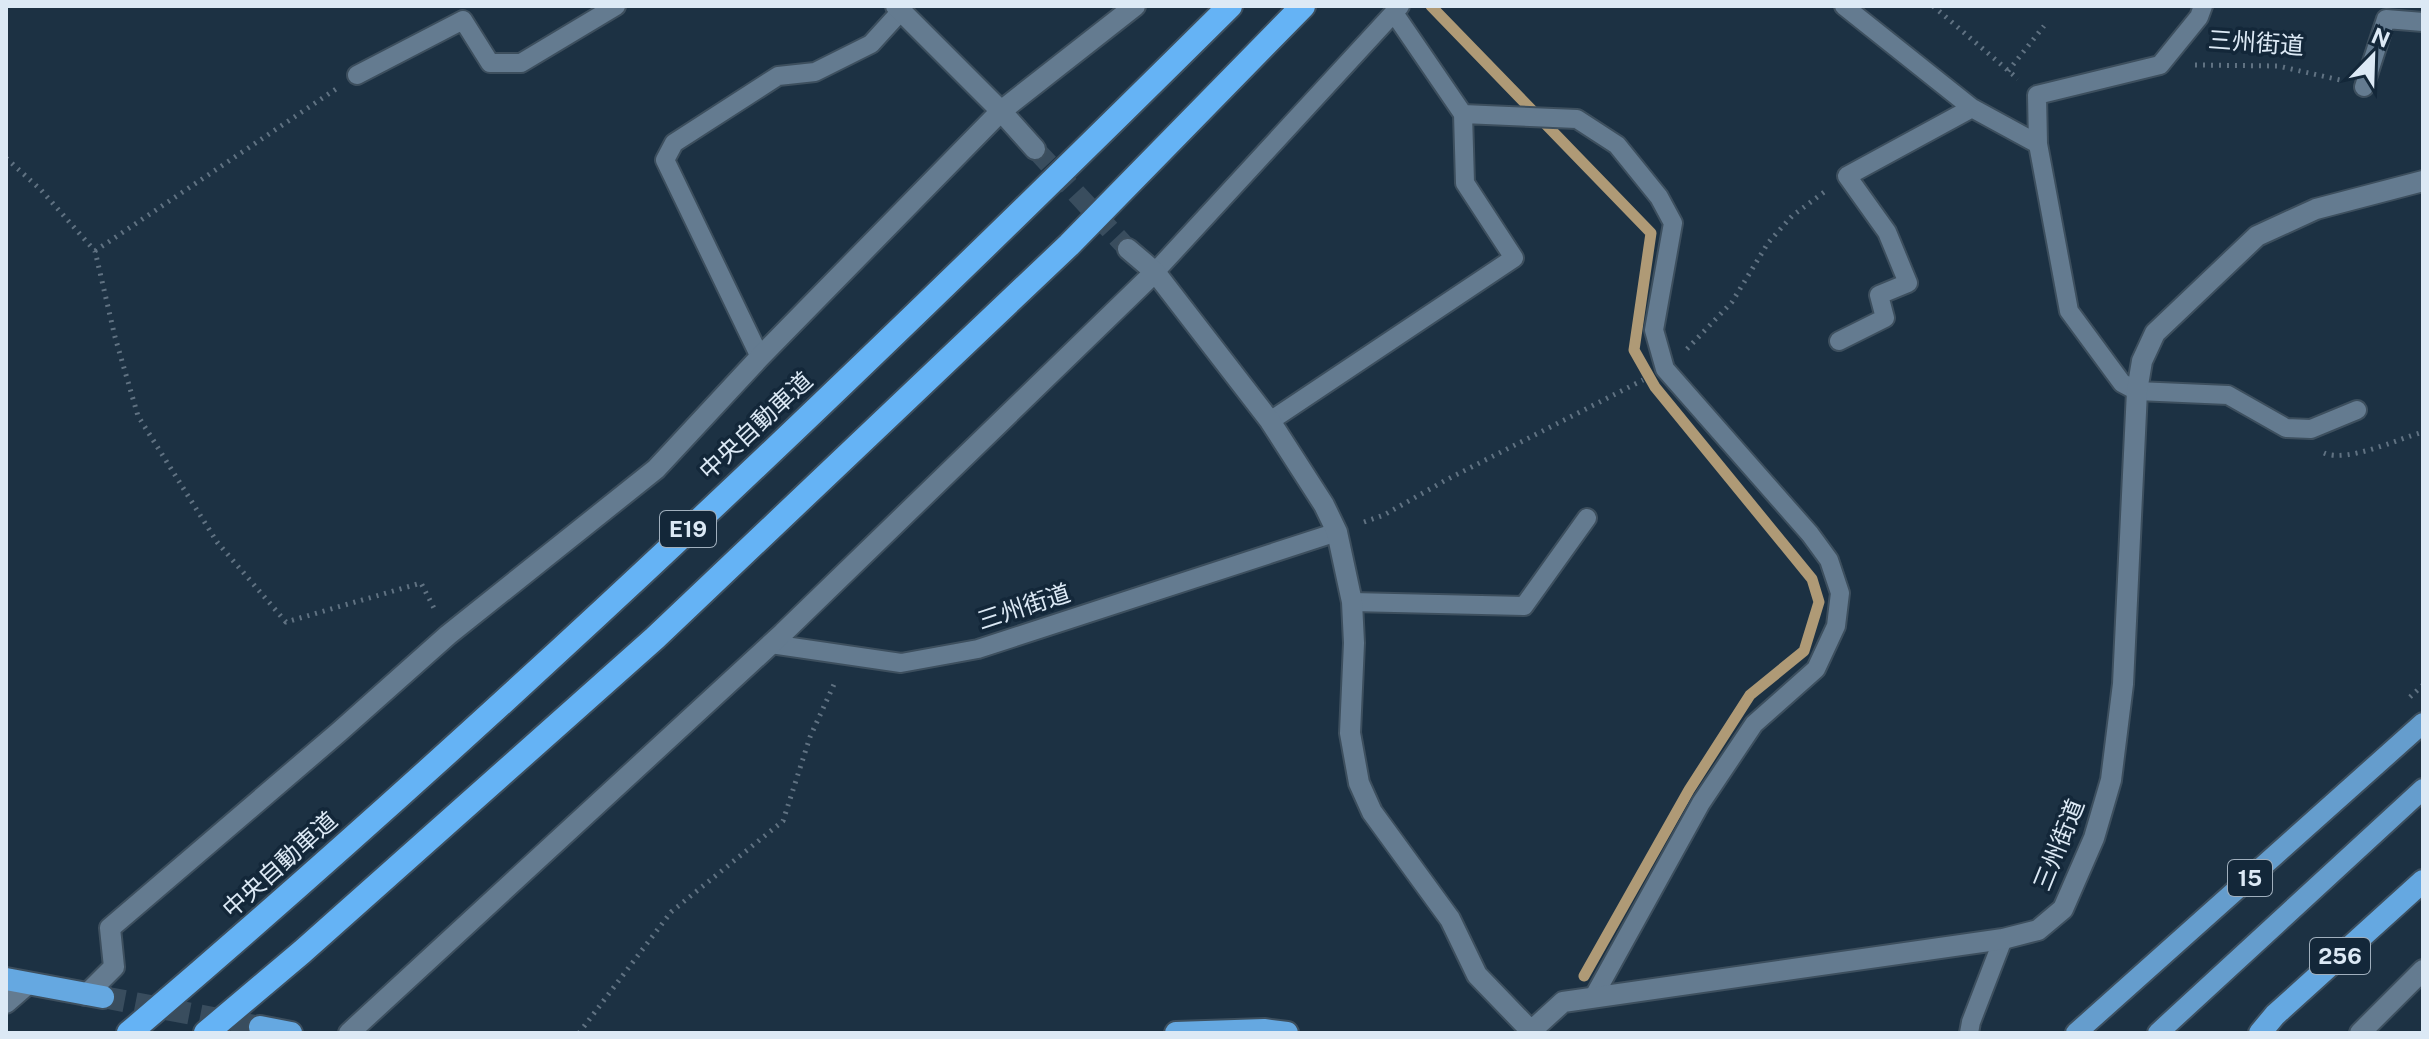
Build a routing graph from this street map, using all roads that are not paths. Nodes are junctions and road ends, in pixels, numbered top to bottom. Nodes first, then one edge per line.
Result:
1 (616, 6) edge
2 (1135, 6) edge
3 (1230, 6) edge
4 (1303, 6) edge
5 (1844, 6) edge
6 (2203, 6) edge
7 (899, 9) edge
8 (1397, 10) edge
9 (2423, 22) edge
10 (357, 75) road end
11 (2364, 87) road end
12 (1972, 108) junction
13 (1001, 111) junction
14 (1463, 114) junction
15 (2038, 144) junction
16 (1035, 149) tunnel mouth
17 (2423, 181) edge
18 (1128, 249) tunnel mouth
19 (1155, 272) junction
20 (1839, 341) dead end
21 (760, 357) junction
22 (2137, 391) junction
23 (2357, 410) dead end
24 (1270, 421) junction
25 (1587, 518) dead end
26 (1337, 532) junction
27 (1352, 602) junction
28 (771, 644) junction
29 (2423, 723) edge
30 (2423, 789) edge
31 (2423, 881) edge
32 (2003, 939) junction
33 (2423, 970) edge
34 (6, 979) edge
35 (29, 983) junction
36 (95, 996) joint
37 (1594, 996) junction
38 (6, 1003) edge
39 (260, 1027) dead end
40 (1530, 1032) edge
41 (129, 1033) edge
42 (206, 1033) edge
43 (291, 1033) edge
44 (349, 1033) edge
45 (1176, 1033) edge
46 (1287, 1033) edge
47 (1969, 1033) edge
48 (2076, 1033) edge
49 (2158, 1033) edge
50 (2260, 1033) edge
51 (2360, 1033) edge

1 - 10 lane
2 - 13 street
3 - 41 highway, 中央自動車道 / E19
4 - 42 highway, E19
5 - 12 lane
6 - 15 lane
7 - 13 street
7 - 21 lane
8 - 14 lane
8 - 19 lane
9 - 11 lane
12 - 15 lane
12 - 20 lane
13 - 16 street
13 - 21 street
14 - 24 lane
14 - 37 lane
15 - 22 lane
17 - 22 street, 三州街道
18 - 19 street
19 - 24 street
19 - 28 street
21 - 36 street
22 - 23 lane
22 - 32 street, 三州街道
24 - 26 street
25 - 27 lane
26 - 27 street
26 - 28 lane, 三州街道
27 - 40 street
28 - 44 street
29 - 48 main road, 15
30 - 49 main road, 15
31 - 50 highway, 256
32 - 37 street, 三州街道
32 - 47 lane
33 - 51 street
34 - 35 highway
35 - 36 highway
35 - 38 street
37 - 40 street, 三州街道
39 - 43 highway
45 - 46 highway

